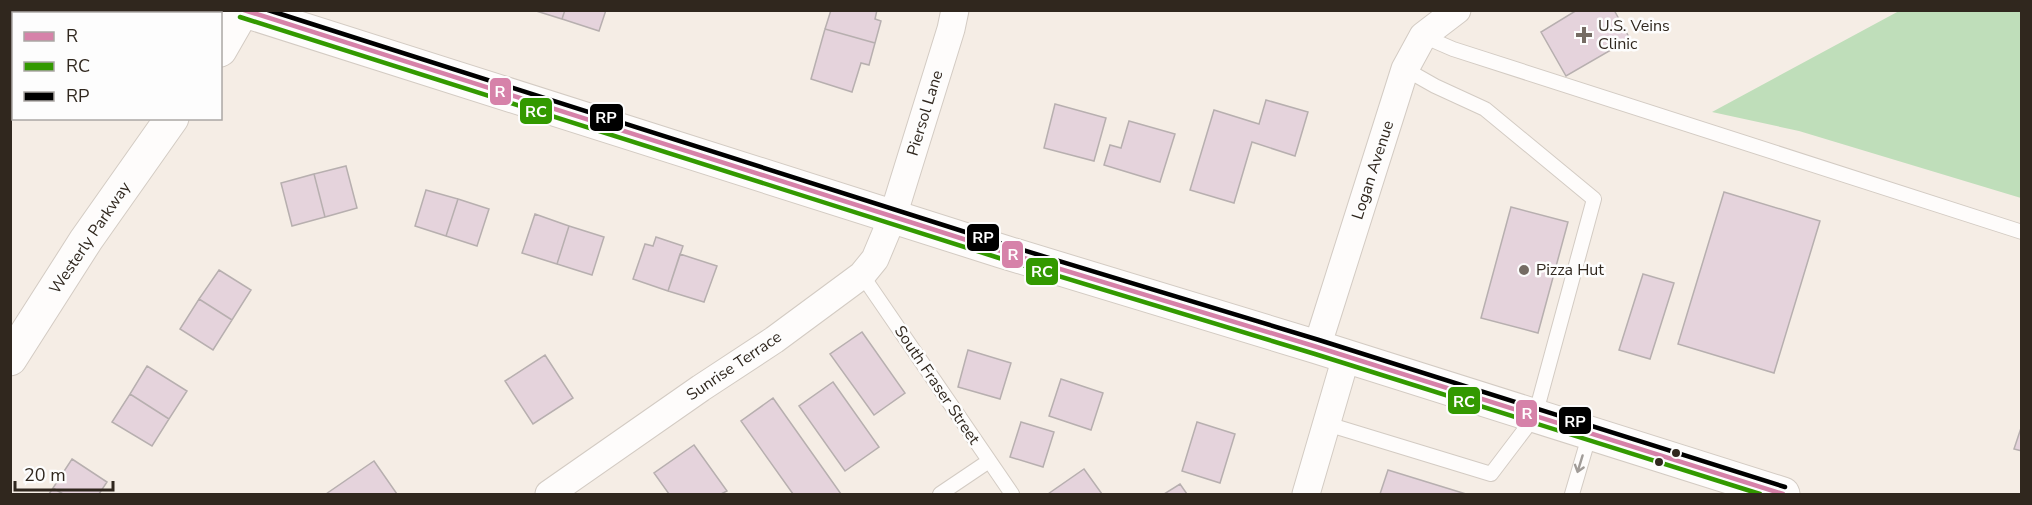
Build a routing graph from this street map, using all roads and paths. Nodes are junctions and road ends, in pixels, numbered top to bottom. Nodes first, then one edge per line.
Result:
1 (955, 10) edge
2 (1457, 10) edge
3 (243, 11) edge
4 (1424, 36) junction
5 (222, 47) edge
6 (1405, 69) junction
7 (171, 120) edge
8 (893, 216) junction
9 (2022, 232) edge
10 (862, 275) junction
11 (1332, 352) junction
12 (10, 359) edge
13 (1535, 416) junction
14 (1327, 424) junction
15 (1590, 433) junction
16 (989, 461) junction
17 (1719, 485) edge
18 (1777, 494) edge
19 (549, 495) edge
20 (940, 495) edge
21 (1012, 495) edge
22 (1306, 495) edge
23 (1572, 495) edge

1 - 8 street, Piersol Lane
2 - 4 street, Logan Avenue
3 - 5 main road
3 - 8 main road
4 - 6 street, Logan Avenue
4 - 9 lane
6 - 11 street, Logan Avenue
6 - 13 lane
7 - 12 main road, Westerly Parkway
8 - 10 street, Sunrise Terrace
8 - 11 main road
10 - 16 lane, South Fraser Street
10 - 19 street, Sunrise Terrace
11 - 13 main road
11 - 14 street, Logan Avenue
13 - 14 lane
13 - 15 main road
14 - 22 street, Logan Avenue
15 - 17 main road
15 -> 23 lane
16 - 20 lane
16 - 21 lane, South Fraser Street
17 - 18 main road

